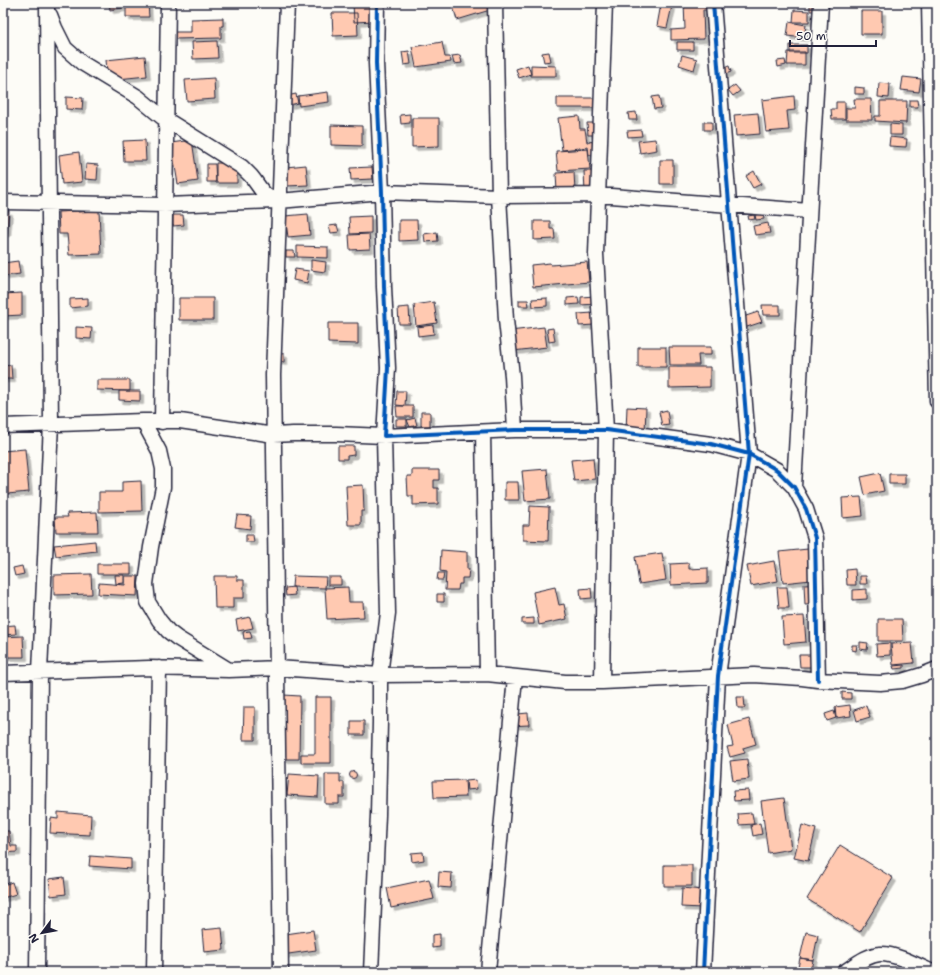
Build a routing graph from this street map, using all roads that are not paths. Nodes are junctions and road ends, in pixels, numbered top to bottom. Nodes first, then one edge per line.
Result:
1 (168, 3) edge
2 (286, 3) edge
3 (377, 3) edge
4 (495, 3) edge
5 (605, 3) edge
6 (713, 3) edge
7 (821, 3) edge
8 (928, 3) edge
9 (47, 4) edge
10 (166, 120) junction
11 (382, 192) junction
12 (598, 195) junction
13 (499, 196) junction
14 (279, 201) junction
15 (3, 202) edge
16 (49, 203) junction
17 (165, 205) junction
18 (729, 205) junction
19 (809, 211) junction
20 (937, 401) edge
21 (143, 421) junction
22 (162, 422) junction
23 (51, 424) junction
24 (3, 426) edge
25 (515, 430) junction
26 (606, 430) junction
27 (483, 432) junction
28 (274, 435) junction
29 (384, 436) junction
30 (749, 454) junction
31 (794, 487) junction
32 (159, 668) junction
33 (277, 668) junction
34 (937, 668) edge
35 (229, 670) junction
36 (40, 672) junction
37 (3, 673) edge
38 (380, 674) junction
39 (487, 674) junction
40 (718, 676) junction
41 (515, 677) junction
42 (818, 680) junction
43 (602, 682) junction
44 (37, 972) edge
45 (154, 972) edge
46 (281, 972) edge
47 (371, 972) edge
48 (488, 972) edge
49 (703, 972) edge
50 (844, 972) edge
51 (932, 972) edge

1 - 10 street
2 - 14 street
3 - 11 street
4 - 13 street
5 - 12 street
6 - 18 street
7 - 19 street
8 - 20 street
9 - 10 street
9 - 16 street
10 - 14 street
10 - 17 street
11 - 13 street
11 - 14 street
11 - 29 street
12 - 13 street
12 - 18 street
12 - 26 street
13 - 25 street
14 - 17 street
14 - 28 street
15 - 16 street
16 - 17 street
16 - 23 street
17 - 22 street
18 - 19 street
18 - 30 street
19 - 31 street
21 - 22 street
21 - 23 street
21 - 35 street
22 - 28 street
23 - 24 street
23 - 36 street
25 - 26 street
25 - 27 street
26 - 30 street
26 - 43 street
27 - 29 street
27 - 39 street
28 - 29 street
28 - 33 street
29 - 38 street
30 - 31 street
30 - 40 street
31 - 42 street
32 - 35 street
32 - 36 street
32 - 45 street
33 - 35 street
33 - 38 street
33 - 46 street
34 - 42 street
36 - 37 street
36 - 44 street
38 - 39 street
38 - 47 street
39 - 41 street
40 - 42 street
40 - 43 street
40 - 49 street
41 - 43 street
41 - 48 street
50 - 51 street

